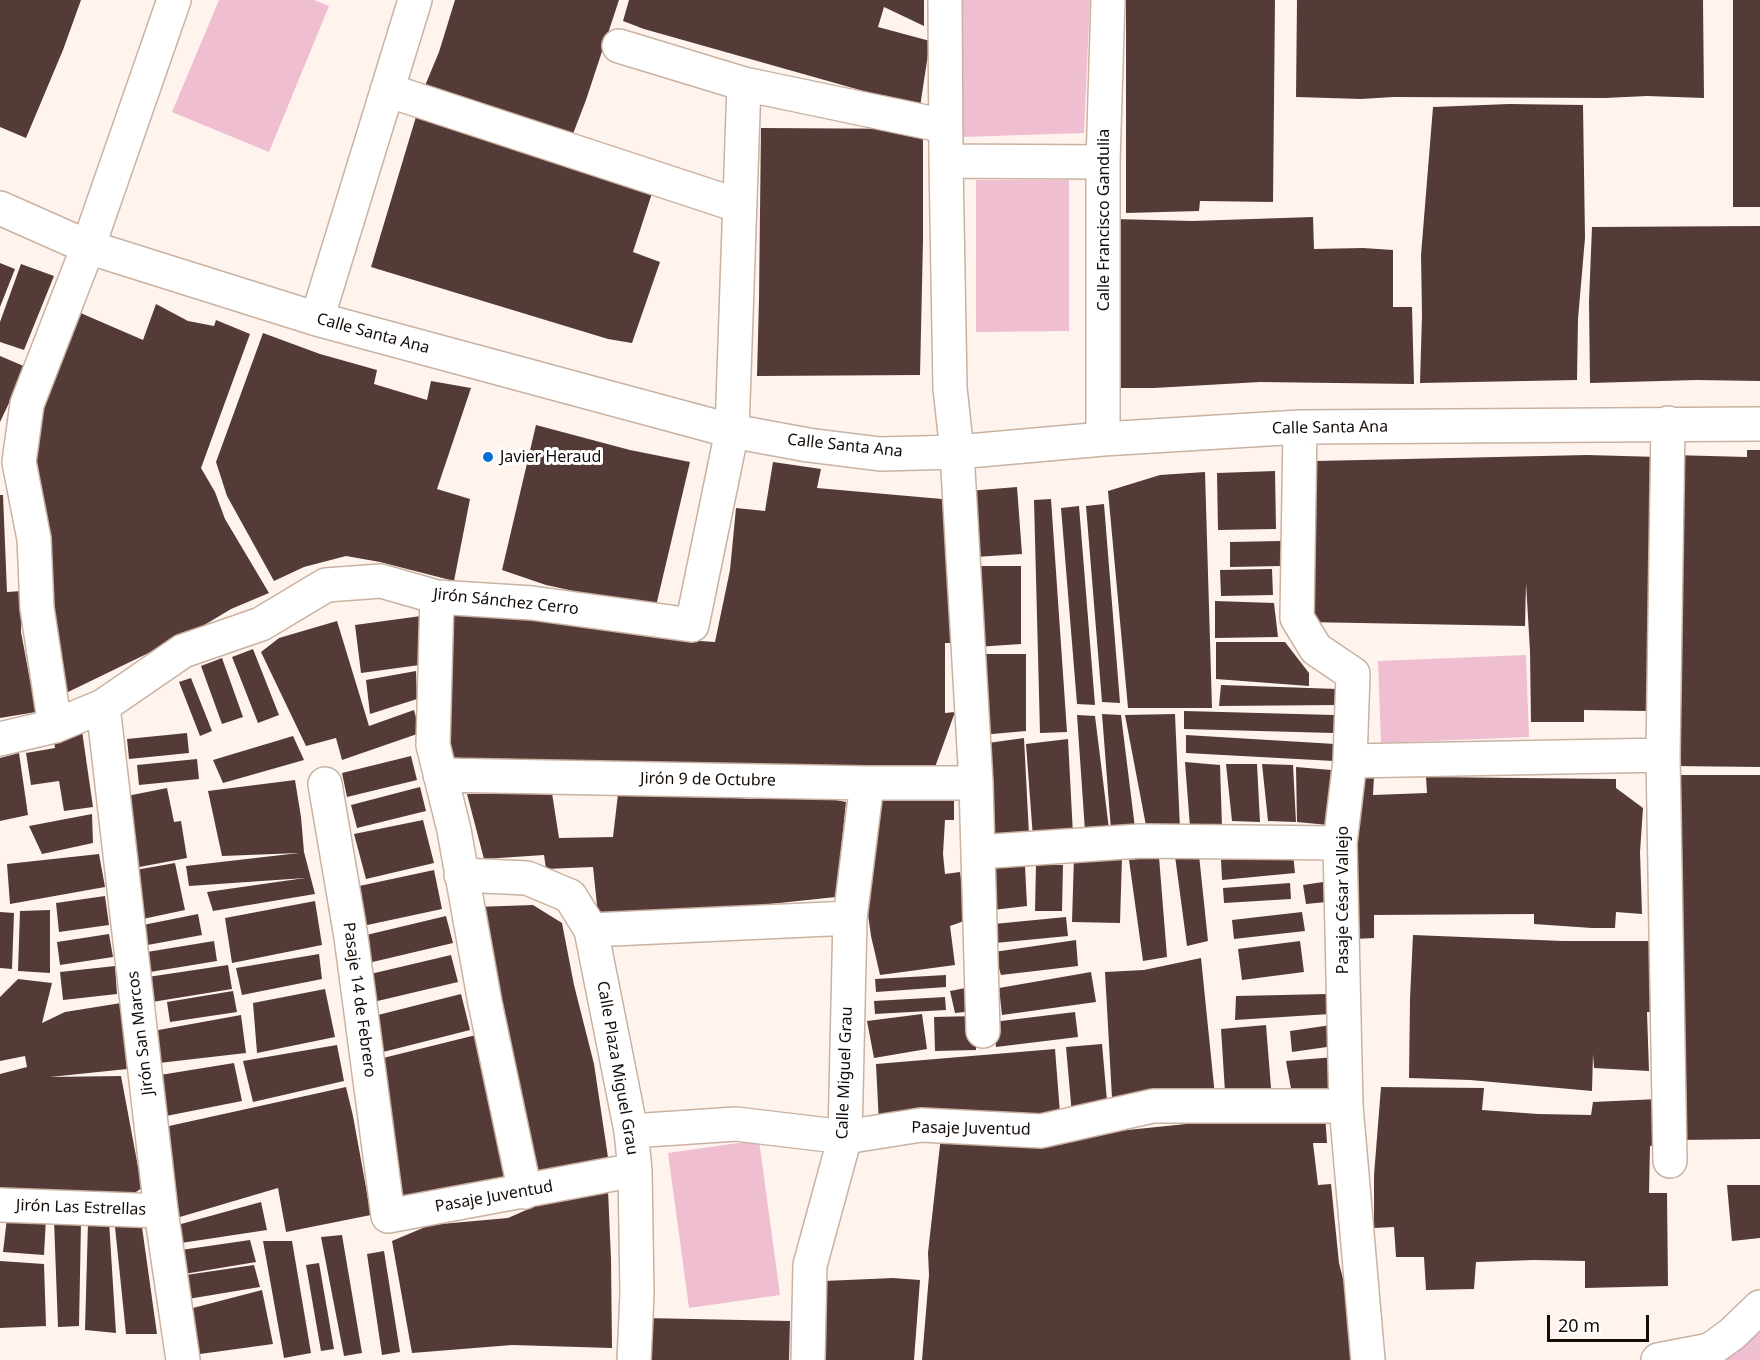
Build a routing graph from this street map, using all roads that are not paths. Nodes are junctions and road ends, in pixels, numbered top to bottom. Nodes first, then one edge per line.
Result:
1 (174, 0) edge
2 (415, 0) edge
3 (945, 0) edge
4 (1108, 0) edge
5 (619, 46) dead end
6 (744, 84) junction
7 (387, 90) junction
8 (945, 126) junction
9 (946, 161) junction
10 (1103, 162) junction
11 (740, 206) junction
12 (0, 208) edge
13 (88, 247) junction
14 (317, 319) junction
15 (1668, 423) junction
16 (1760, 424) edge
17 (1300, 428) junction
18 (732, 430) junction
19 (1103, 439) junction
20 (957, 453) junction
21 (438, 597) junction
22 (103, 706) junction
23 (55, 726) junction
24 (0, 739) edge
25 (1663, 755) junction
26 (1350, 761) junction
27 (440, 775) junction
28 (867, 783) junction
29 (976, 783) junction
30 (326, 784) dead end
31 (1341, 843) junction
32 (978, 852) junction
33 (461, 875) junction
34 (850, 918) junction
35 (591, 930) junction
36 (983, 1031) dead end
37 (1346, 1106) junction
38 (631, 1131) junction
39 (845, 1137) junction
40 (1671, 1161) dead end
41 (634, 1170) junction
42 (525, 1192) junction
43 (0, 1204) edge
44 (161, 1211) junction
45 (388, 1216) joint
46 (1760, 1307) edge
47 (1703, 1355) edge
48 (183, 1360) edge
49 (634, 1360) edge
50 (808, 1360) edge
51 (1368, 1360) edge
52 (1658, 1360) edge

1 - 13 street
2 - 7 street
3 - 8 street
4 - 10 street, Calle Francisco Gandulia
5 - 6 street
6 - 8 street
6 - 11 street
7 - 11 street
7 - 14 street
8 - 9 street
9 - 10 street
9 - 20 street
10 - 19 street, Calle Francisco Gandulia
11 - 18 street
12 - 13 street, Calle Santa Ana
13 - 14 street, Calle Santa Ana
13 - 23 street
14 - 18 street, Calle Santa Ana
15 - 16 street, Calle Santa Ana
15 - 17 street, Calle Santa Ana
15 - 25 street
17 - 19 street, Calle Santa Ana
17 - 26 street, Pasaje César Vallejo
18 - 20 street, Calle Santa Ana
18 - 21 street, Jirón Sánchez Cerro
19 - 20 street, Calle Santa Ana
20 - 29 street
21 - 22 street, Jirón Sánchez Cerro
21 - 27 street
22 - 23 street, Jirón Sánchez Cerro
22 - 44 street, Jirón San Marcos
23 - 24 street, Jirón Sánchez Cerro
25 - 26 street
25 - 40 street
26 - 31 street, Pasaje César Vallejo
27 - 28 street, Jirón 9 de Octubre
27 - 33 street
28 - 29 street, Jirón 9 de Octubre
28 - 34 street, Calle Miguel Grau
29 - 32 street
30 - 45 street, Pasaje 14 de Febrero
31 - 32 street
31 - 37 street, Pasaje César Vallejo
32 - 36 street
33 - 35 street, Calle Plaza Miguel Grau
33 - 42 street
34 - 35 street
34 - 39 street, Calle Miguel Grau
35 - 38 street, Calle Plaza Miguel Grau
37 - 39 street, Pasaje Juventud
37 - 51 street, Pasaje César Vallejo
38 - 39 street, Pasaje Juventud
38 - 41 street, Calle Plaza Miguel Grau
39 - 50 street, Calle Miguel Grau
41 - 42 street, Pasaje Juventud
41 - 49 street, Calle Plaza Miguel Grau
42 - 45 street, Pasaje Juventud
43 - 44 street, Jirón Las Estrellas
44 - 48 street, Jirón San Marcos
46 - 47 street
47 - 52 street

